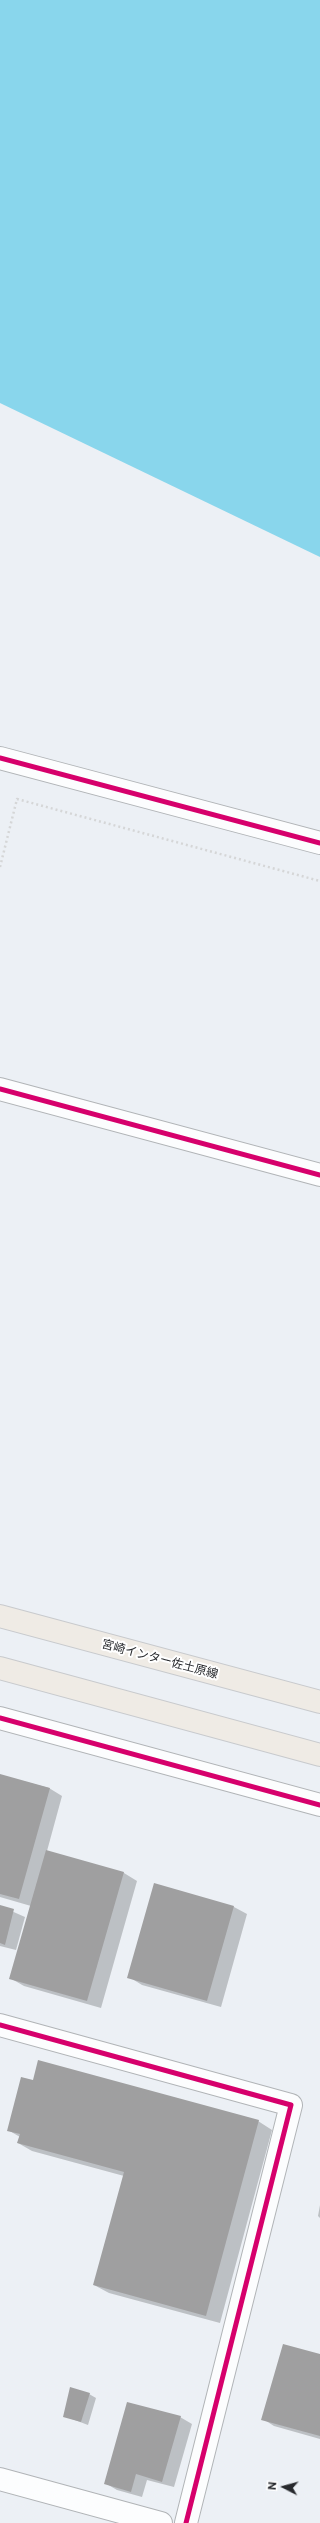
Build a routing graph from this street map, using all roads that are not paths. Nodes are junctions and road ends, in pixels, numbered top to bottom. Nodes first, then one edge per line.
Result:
1 (0, 758) edge
2 (320, 843) edge
3 (0, 1089) edge
4 (320, 1175) edge
5 (0, 1616) edge
6 (0, 1668) edge
7 (320, 1702) edge
8 (0, 1718) edge
9 (320, 1755) edge
10 (320, 1804) edge
11 (0, 2025) edge
12 (0, 2479) edge
13 (161, 2523) edge
14 (186, 2523) edge

1 - 2 street
3 - 4 street
5 - 7 main road, 宮崎インター佐土原線
6 - 9 main road
8 - 10 street
11 - 14 street
12 - 13 street

